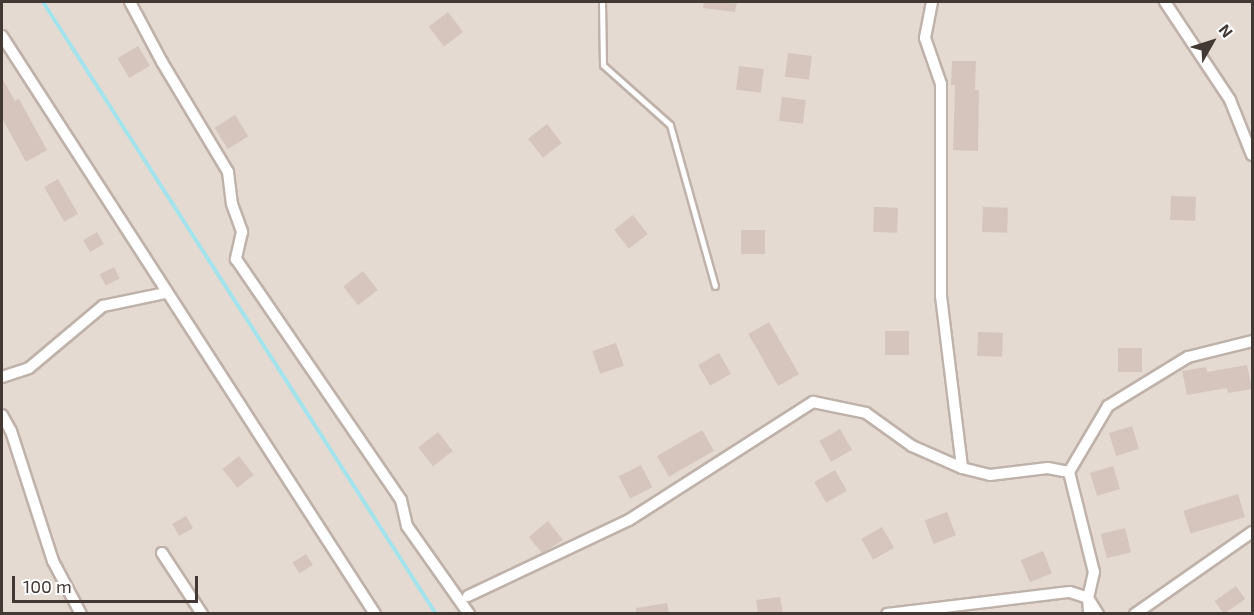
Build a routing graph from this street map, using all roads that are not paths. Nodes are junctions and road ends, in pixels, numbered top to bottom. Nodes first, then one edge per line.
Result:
1 (130, 2) edge
2 (602, 2) edge
3 (932, 2) edge
4 (1165, 2) edge
5 (2, 36) edge
6 (1252, 155) edge
7 (715, 286) dead end
8 (165, 292) junction
9 (1252, 341) edge
10 (2, 377) edge
11 (2, 415) edge
12 (962, 468) junction
13 (1070, 472) junction
14 (1252, 532) edge
15 (162, 553) dead end
16 (468, 596) dead end
17 (1088, 598) junction
18 (920, 611) edge
19 (81, 614) edge
20 (202, 614) edge
21 (375, 614) edge
22 (469, 614) edge
23 (887, 614) edge
24 (1089, 614) edge
25 (1098, 614) edge
26 (1136, 614) edge

1 - 22 street
2 - 7 lane
3 - 12 street
4 - 6 street
5 - 8 street
8 - 10 street
8 - 21 street
9 - 13 street
11 - 19 street
12 - 13 street
12 - 16 street
13 - 17 street
14 - 26 street
15 - 20 street
17 - 18 street
17 - 24 street
17 - 25 street
18 - 23 street

